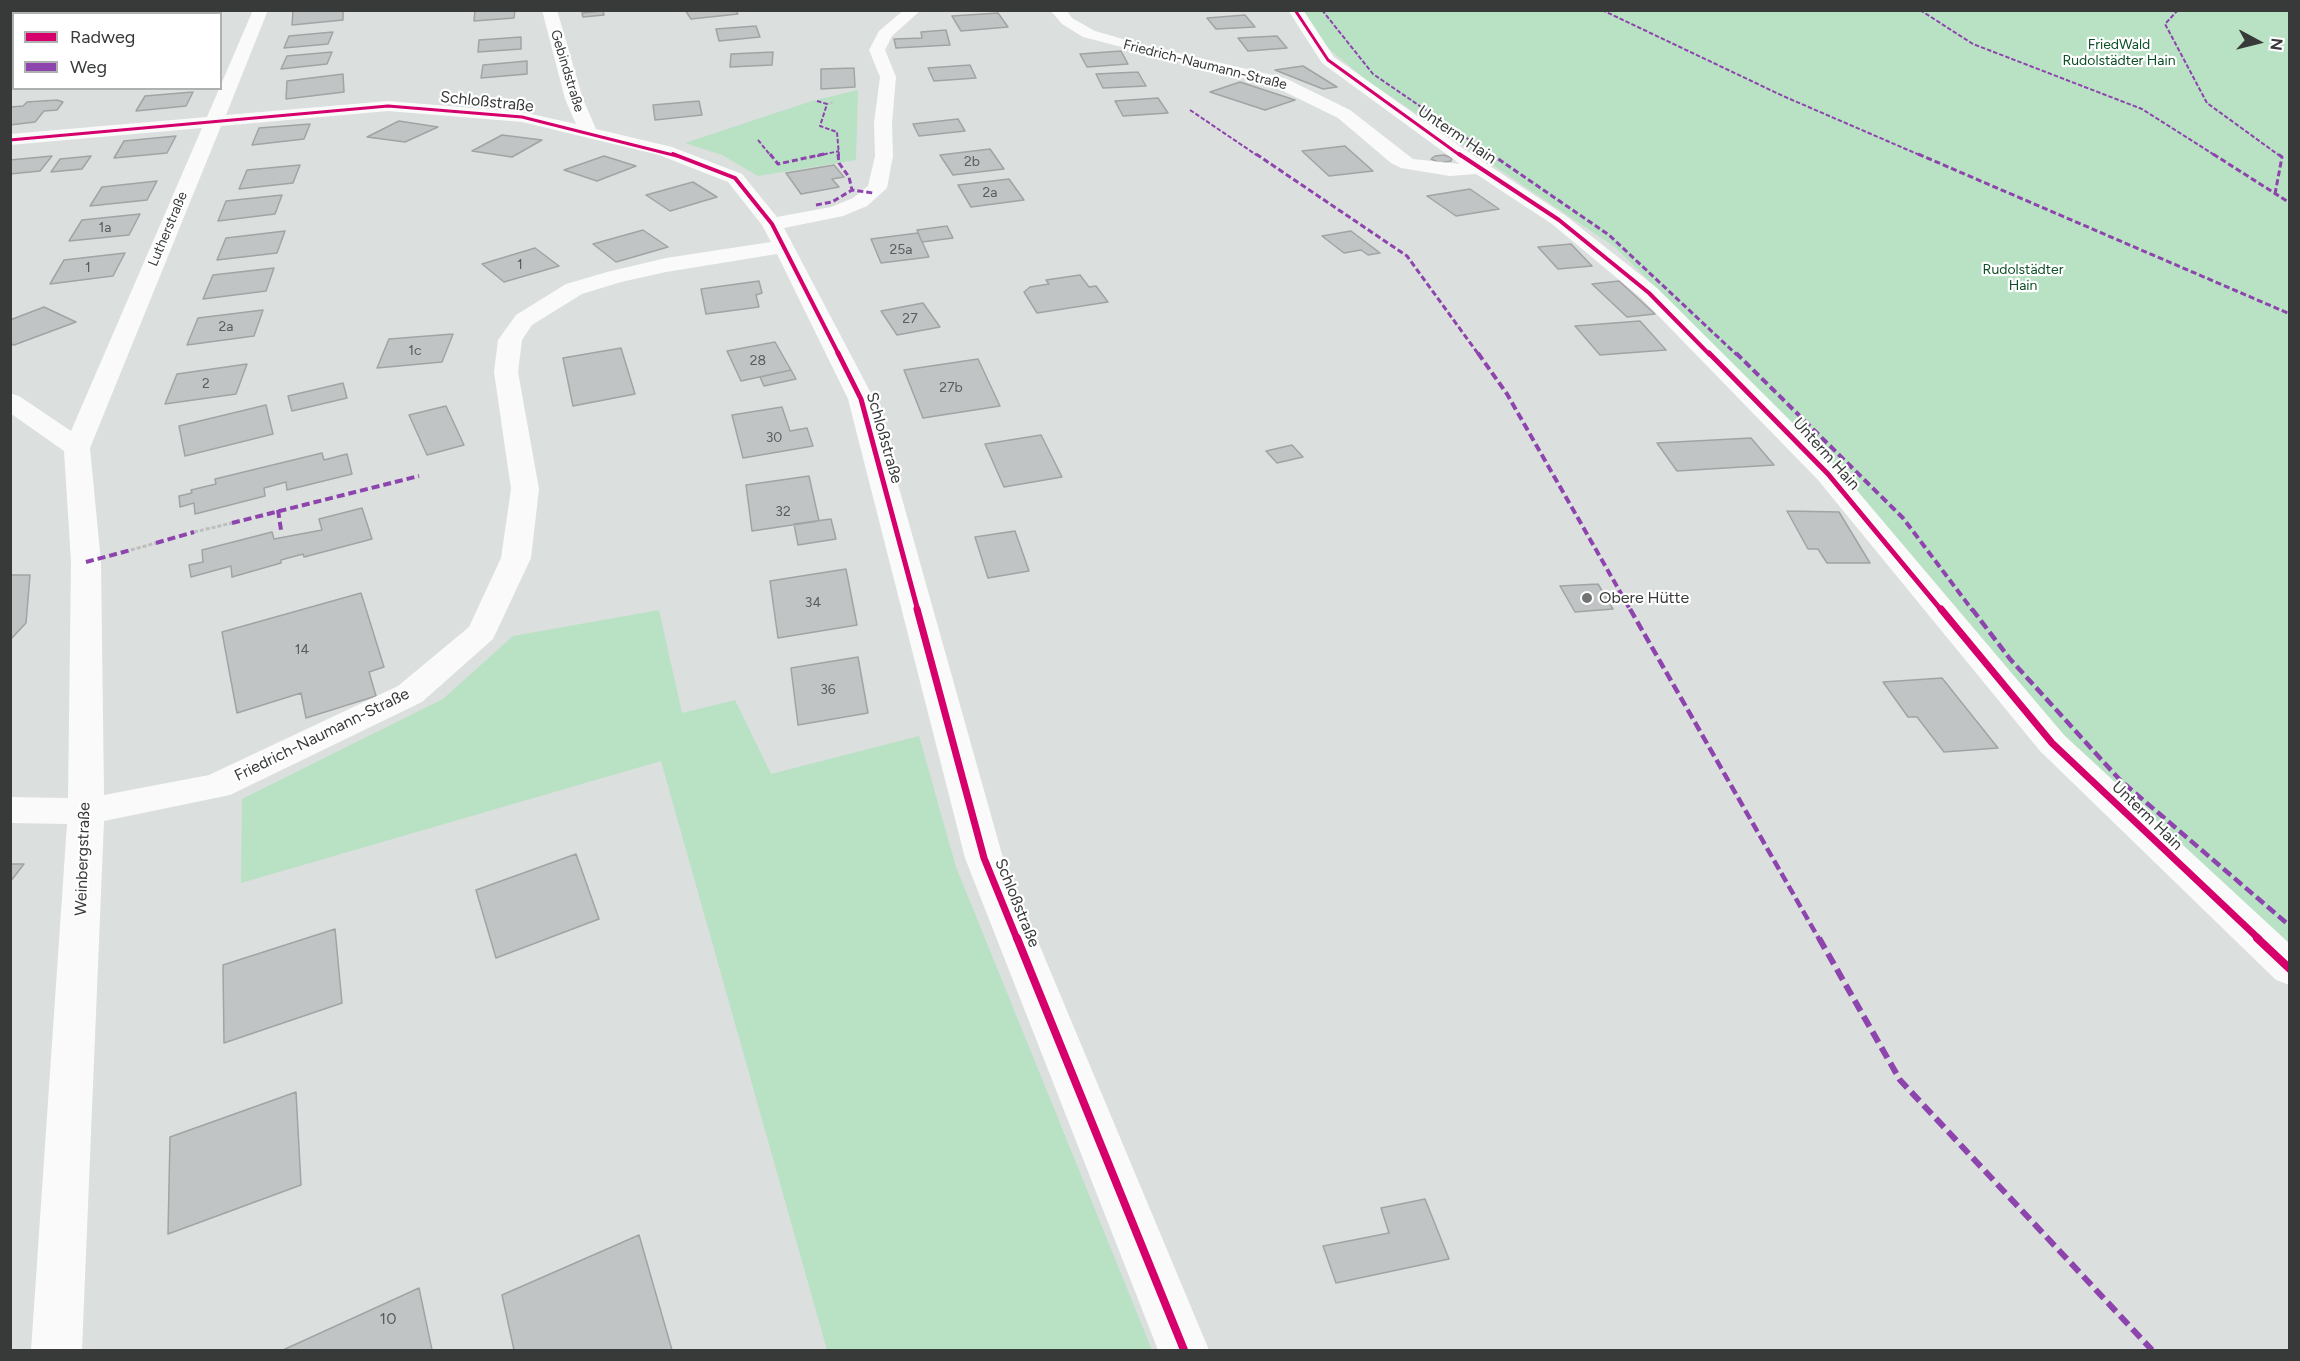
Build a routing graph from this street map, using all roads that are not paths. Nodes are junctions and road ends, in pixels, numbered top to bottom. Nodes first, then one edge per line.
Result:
1 (204, 10) edge
2 (261, 10) edge
3 (549, 10) edge
4 (914, 10) edge
5 (1057, 10) edge
6 (1294, 10) edge
7 (186, 12) edge
8 (574, 99) junction
9 (522, 117) junction
10 (213, 121) junction
11 (587, 130) junction
12 (10, 140) edge
13 (1481, 168) junction
14 (777, 235) junction
15 (10, 401) edge
16 (77, 448) junction
17 (10, 810) edge
18 (86, 811) junction
19 (2289, 969) edge
20 (56, 1350) edge
21 (1184, 1350) edge

1 - 7 street
2 - 10 street, Lutherstraße
3 - 8 street, Gebindstraße
4 - 14 street, Friedrich-Naumann-Straße
5 - 13 street, Friedrich-Naumann-Straße
6 - 13 street, Unterm Hain
8 - 9 street
8 - 11 street, Gebindstraße
9 - 10 street, Schloßstraße
9 - 11 street, Schloßstraße
10 - 12 street, Schloßstraße
10 - 16 street, Lutherstraße
11 - 14 street, Schloßstraße
13 - 19 street, Unterm Hain
14 - 18 street, Friedrich-Naumann-Straße
14 - 21 street, Schloßstraße
15 - 16 street
16 - 18 street, Weinbergstraße
17 - 18 street, Friedrich-Naumann-Straße
18 - 20 street, Weinbergstraße

